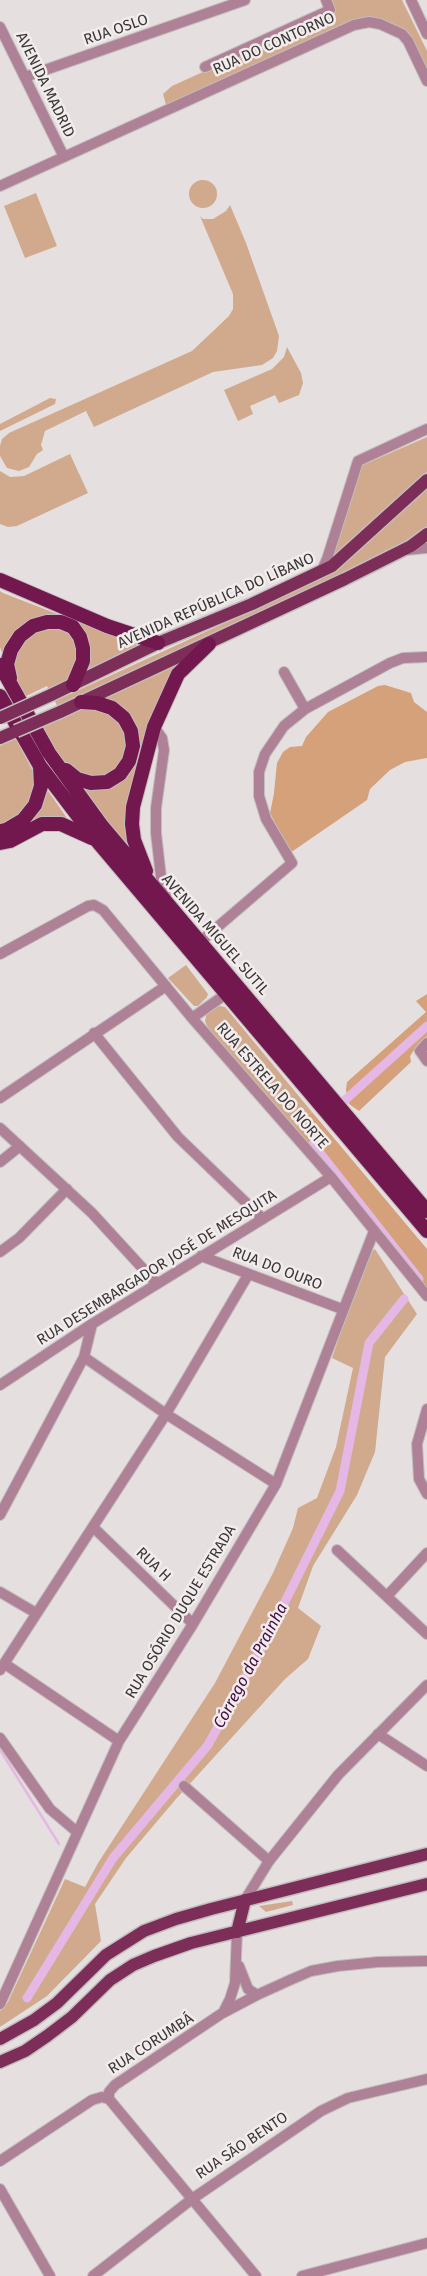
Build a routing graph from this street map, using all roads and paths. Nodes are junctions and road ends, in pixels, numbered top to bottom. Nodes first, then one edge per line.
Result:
1 (245, 0) edge
2 (411, 0) edge
3 (328, 5) edge
4 (0, 26) edge
5 (427, 34) edge
6 (206, 66) dead end
7 (25, 77) junction
8 (427, 81) edge
9 (64, 157) junction
10 (0, 186) edge
11 (427, 429) edge
12 (427, 480) edge
13 (427, 538) edge
14 (319, 573) junction
15 (0, 580) edge
16 (158, 643) junction
17 (209, 644) junction
18 (427, 658) edge
19 (0, 665) edge
20 (284, 672) dead end
21 (73, 685) junction
22 (7, 694) edge
23 (81, 702) junction
24 (305, 709) junction
25 (0, 718) edge
26 (154, 726) junction
27 (0, 738) edge
28 (54, 761) junction
29 (40, 766) junction
30 (0, 831) edge
31 (97, 841) junction
32 (0, 843) edge
33 (156, 892) junction
34 (168, 904) junction
35 (200, 942) junction
36 (0, 954) edge
37 (166, 986) junction
38 (226, 994) junction
39 (192, 1018) junction
40 (94, 1033) junction
41 (427, 1042) edge
42 (427, 1061) edge
43 (0, 1098) edge
44 (0, 1128) edge
45 (20, 1146) junction
46 (0, 1162) edge
47 (331, 1177) junction
48 (67, 1189) junction
49 (427, 1210) edge
50 (263, 1219) junction
51 (374, 1231) junction
52 (427, 1231) edge
53 (0, 1252) edge
54 (201, 1256) junction
55 (248, 1275) junction
56 (157, 1284) junction
57 (427, 1296) edge
58 (342, 1309) junction
59 (92, 1324) junction
60 (84, 1357) junction
61 (0, 1385) edge
62 (427, 1409) edge
63 (166, 1414) junction
64 (276, 1484) junction
65 (427, 1494) edge
66 (0, 1515) edge
67 (93, 1527) junction
68 (337, 1550) dead end
69 (427, 1553) edge
70 (0, 1592) edge
71 (387, 1596) junction
72 (36, 1613) junction
73 (193, 1624) junction
74 (427, 1634) edge
75 (3, 1667) edge
76 (427, 1685) edge
77 (378, 1734) junction
78 (0, 1738) edge
79 (119, 1741) junction
80 (427, 1766) edge
81 (184, 1786) dead end
82 (77, 1832) junction
83 (427, 1854) edge
84 (269, 1861) junction
85 (256, 1880) junction
86 (427, 1884) edge
87 (270, 1894) junction
88 (245, 1900) junction
89 (237, 1932) junction
90 (237, 1961) junction
91 (427, 1962) edge
92 (257, 1995) junction
93 (0, 2004) edge
94 (221, 2014) junction
95 (0, 2039) edge
96 (0, 2062) edge
97 (427, 2079) edge
98 (109, 2099) junction
99 (0, 2161) edge
100 (0, 2189) edge
101 (192, 2198) junction
102 (427, 2243) edge
103 (50, 2276) edge
104 (93, 2276) edge
105 (256, 2276) edge
106 (302, 2276) edge

1 - 7 street, RUA OSLO
2 - 5 street
3 - 6 street
4 - 7 street, AVENIDA MADRID
7 - 9 street, AVENIDA MADRID
8 - 9 street, RUA DO CONTORNO
9 - 10 street
11 - 14 street
12 - 14 main road, AVENIDA REPÚBLICA DO LÍBANO
13 - 17 main road
14 - 16 main road, AVENIDA REPÚBLICA DO LÍBANO
15 - 16 highway
16 - 21 main road, AVENIDA REPÚBLICA DO LÍBANO
17 - 23 main road
17 - 26 highway
18 - 24 street
19 - 22 highway, AVENIDA MIGUEL SUTIL
20 - 24 street
21 - 22 highway
21 - 25 main road, AVENIDA REPÚBLICA DO LÍBANO, bridge
22 - 28 highway, AVENIDA MIGUEL SUTIL
22 - 29 highway, AVENIDA MIGUEL SUTIL
23 - 27 main road, bridge
23 - 28 highway
24 - 35 street
26 - 33 highway
26 - 34 street
28 - 33 highway, AVENIDA MIGUEL SUTIL
29 - 30 highway
29 - 31 highway, AVENIDA MIGUEL SUTIL
31 - 32 highway
31 - 38 highway, AVENIDA MIGUEL SUTIL
33 - 34 highway, AVENIDA MIGUEL SUTIL
34 - 35 highway, AVENIDA MIGUEL SUTIL
35 - 49 highway, AVENIDA MIGUEL SUTIL
36 - 37 street, RUA ESTRELA DO NORTE
37 - 39 street, RUA ESTRELA DO NORTE
37 - 40 street
38 - 39 street
38 - 52 highway, AVENIDA MIGUEL SUTIL
39 - 47 street, RUA ESTRELA DO NORTE
40 - 43 street
40 - 50 street
41 - 42 street
44 - 45 street
45 - 46 street
45 - 48 street
47 - 50 street, RUA DESEMBARGADOR JOSÉ DE MESQUITA
47 - 51 street, RUA ESTRELA DO NORTE
48 - 53 street
48 - 56 street
50 - 54 street, RUA DESEMBARGADOR JOSÉ DE MESQUITA
51 - 57 street, RUA ESTRELA DO NORTE
51 - 58 street, RUA OSÓRIO DUQUE ESTRADA
54 - 55 street, RUA DO OURO
54 - 56 street, RUA DESEMBARGADOR JOSÉ DE MESQUITA
55 - 58 street, RUA DO OURO
55 - 63 street
56 - 59 street, RUA DESEMBARGADOR JOSÉ DE MESQUITA
58 - 64 street, RUA OSÓRIO DUQUE ESTRADA
59 - 60 street
59 - 61 street, RUA DESEMBARGADOR JOSÉ DE MESQUITA
60 - 63 street
60 - 66 street
62 - 65 street
63 - 64 street
63 - 67 street
64 - 73 street, RUA OSÓRIO DUQUE ESTRADA
67 - 72 street
67 - 73 street, RUA H
68 - 71 street
69 - 71 street
70 - 72 street
71 - 74 street
72 - 75 street
73 - 79 street, RUA OSÓRIO DUQUE ESTRADA
75 - 79 street
76 - 77 street
77 - 80 street
77 - 84 street
78 - 82 street
79 - 82 street, RUA OSÓRIO DUQUE ESTRADA
81 - 84 street
82 - 93 street, RUA OSÓRIO DUQUE ESTRADA
83 - 87 main road
84 - 85 street
85 - 87 street
85 - 88 street
86 - 89 main road
87 - 88 main road
88 - 89 main road
88 - 95 main road
89 - 90 street, RUA CORUMBÁ
89 - 96 main road
90 - 92 street, RUA CORUMBÁ
90 - 94 street, RUA CORUMBÁ
91 - 92 street
92 - 94 street, RUA CORUMBÁ
94 - 98 street, RUA CORUMBÁ
97 - 101 street, RUA SÃO BENTO
98 - 99 street, RUA CORUMBÁ
98 - 101 street
100 - 103 street
101 - 104 street, RUA SÃO BENTO
101 - 105 street
102 - 106 street

